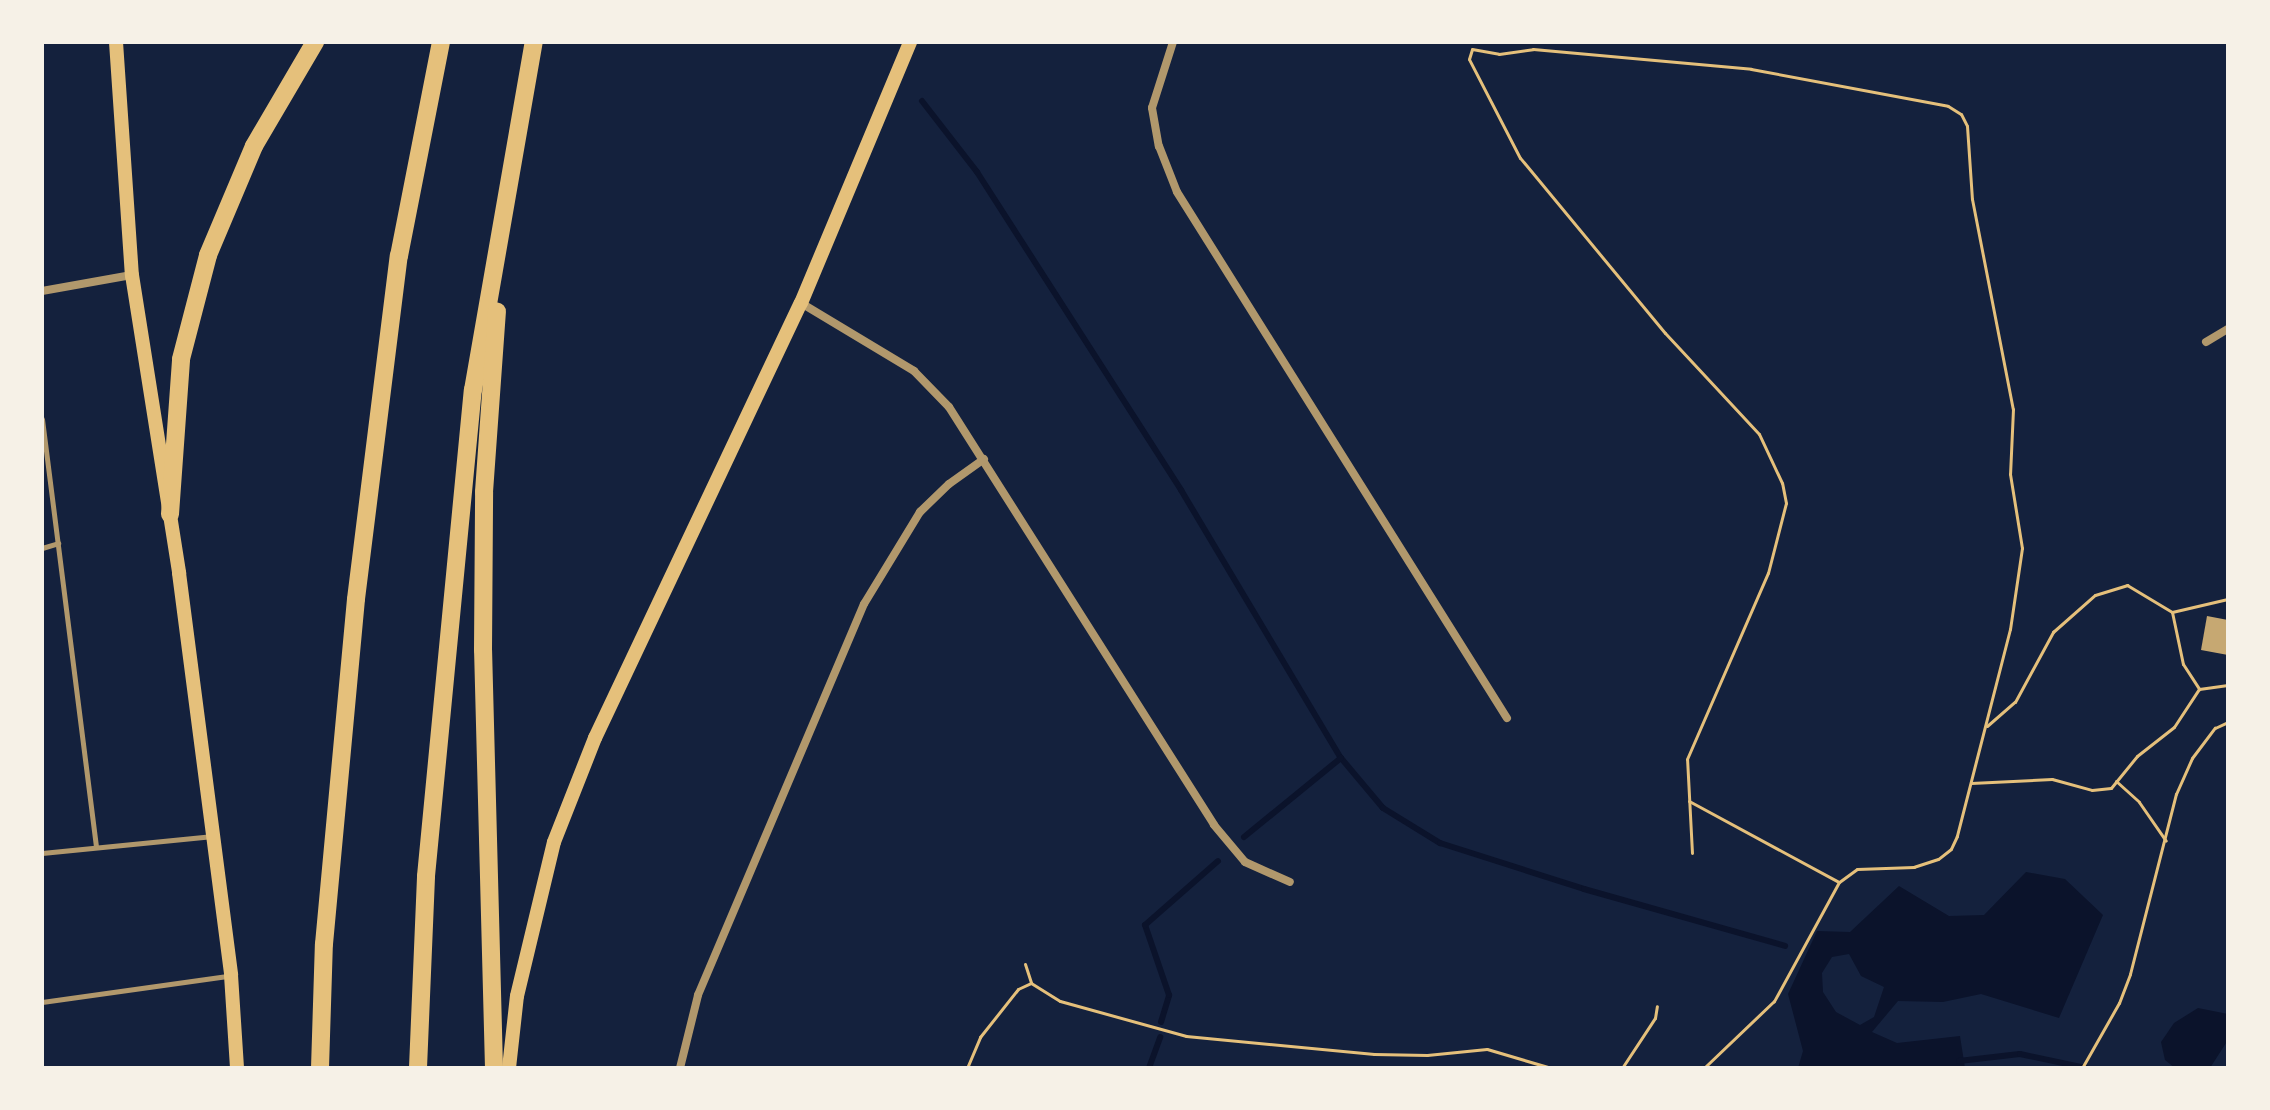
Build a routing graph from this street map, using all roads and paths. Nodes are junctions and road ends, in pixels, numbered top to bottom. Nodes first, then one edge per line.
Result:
1 (116, 42) edge
2 (315, 42) edge
3 (441, 42) edge
4 (534, 42) edge
5 (910, 42) edge
6 (1173, 42) edge
7 (504, 212) junction
8 (132, 275) junction
9 (42, 291) edge
10 (801, 303) junction
11 (2228, 329) edge
12 (2206, 342) dead end
13 (42, 419) edge
14 (984, 459) junction
15 (170, 514) junction
16 (58, 543) junction
17 (42, 548) edge
18 (2228, 599) edge
19 (2172, 612) junction
20 (2228, 685) edge
21 (2199, 689) junction
22 (1507, 718) dead end
23 (2228, 722) edge
24 (1987, 726) junction
25 (2116, 781) junction
26 (1971, 783) junction
27 (1689, 801) junction
28 (214, 836) junction
29 (2166, 841) junction
30 (96, 847) junction
31 (42, 853) edge
32 (1692, 853) dead end
33 (1290, 882) dead end
34 (1839, 882) junction
35 (1025, 964) dead end
36 (231, 975) junction
37 (1031, 983) junction
38 (42, 1002) edge
39 (1657, 1006) dead end
40 (237, 1068) edge
41 (320, 1068) edge
42 (418, 1068) edge
43 (494, 1068) edge
44 (509, 1068) edge
45 (680, 1068) edge
46 (967, 1068) edge
47 (1551, 1068) edge
48 (1622, 1068) edge
49 (1704, 1068) edge
50 (2082, 1068) edge

1 - 8 main road
2 - 15 highway
3 - 41 highway
4 - 7 highway
5 - 10 main road
6 - 22 street
7 - 42 highway
7 - 43 highway
8 - 9 street
8 - 15 main road
10 - 14 street
10 - 44 main road
11 - 12 street
13 - 16 lane
14 - 33 street
14 - 45 street
15 - 28 main road
16 - 17 lane
16 - 30 lane
18 - 19 path
19 - 21 path
19 - 24 path
20 - 21 path
21 - 25 path
23 - 29 path
24 - 26 path
24 - 27 path
25 - 26 path
25 - 29 path
26 - 34 path
27 - 32 path
27 - 34 path
28 - 30 lane
28 - 36 main road
29 - 50 path
30 - 31 lane
34 - 49 path
35 - 37 path
36 - 38 lane
36 - 40 main road
37 - 46 path
37 - 47 path
39 - 48 path

